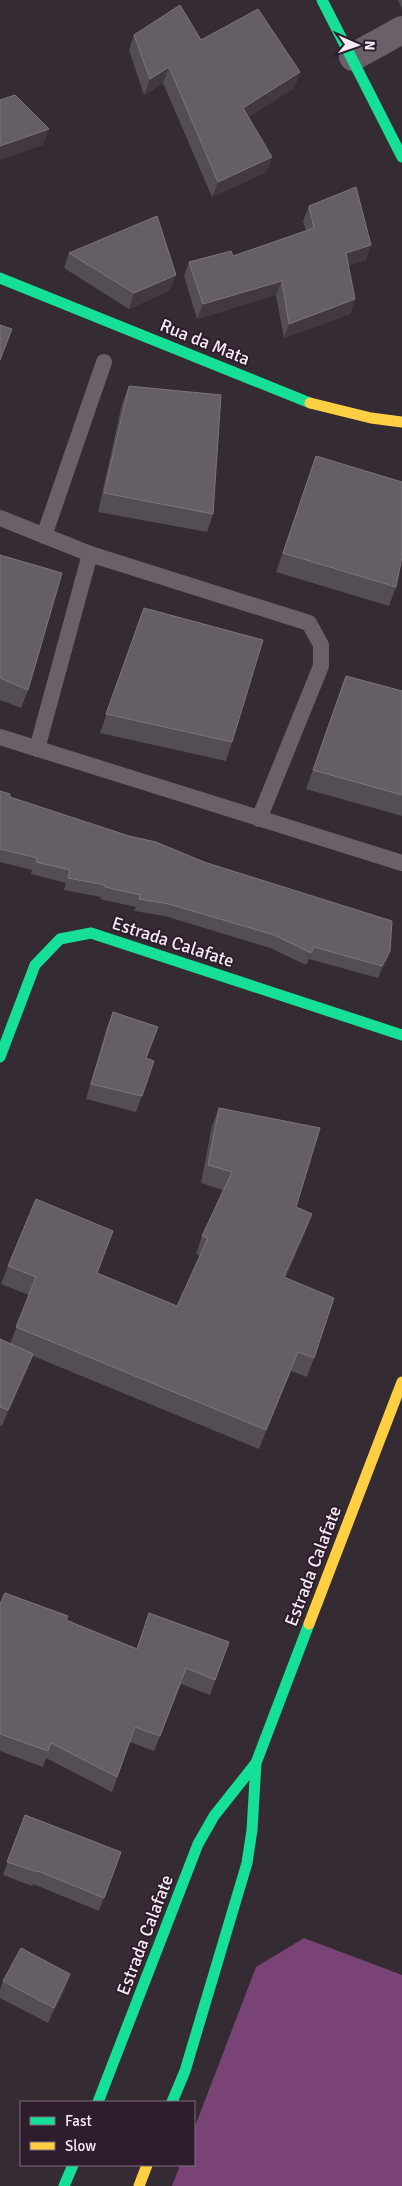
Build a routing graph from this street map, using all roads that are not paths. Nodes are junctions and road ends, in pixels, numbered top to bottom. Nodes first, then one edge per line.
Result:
1 (322, 0) edge
2 (402, 30) edge
3 (353, 57) junction
4 (402, 157) edge
5 (0, 278) edge
6 (104, 362) dead end
7 (402, 422) edge
8 (0, 518) edge
9 (44, 536) junction
10 (90, 554) junction
11 (0, 737) edge
12 (37, 749) junction
13 (260, 818) junction
14 (402, 862) edge
15 (402, 1035) edge
16 (0, 1058) edge
17 (402, 1382) edge
18 (256, 1763) junction
19 (98, 2101) edge
20 (172, 2101) edge
21 (73, 2166) edge
22 (147, 2166) edge
23 (64, 2186) edge
24 (139, 2186) edge

1 - 3 street
2 - 3 street
3 - 4 street
5 - 7 street, Rua da Mata
6 - 9 lane
8 - 9 lane
9 - 10 lane
10 - 12 lane
10 - 13 lane
11 - 12 lane
12 - 13 lane
13 - 14 lane
15 - 16 street, Estrada Calafate
17 - 18 street, Estrada Calafate
18 - 19 street, Estrada Calafate
18 - 20 street, Estrada Calafate
21 - 23 street
22 - 24 street

